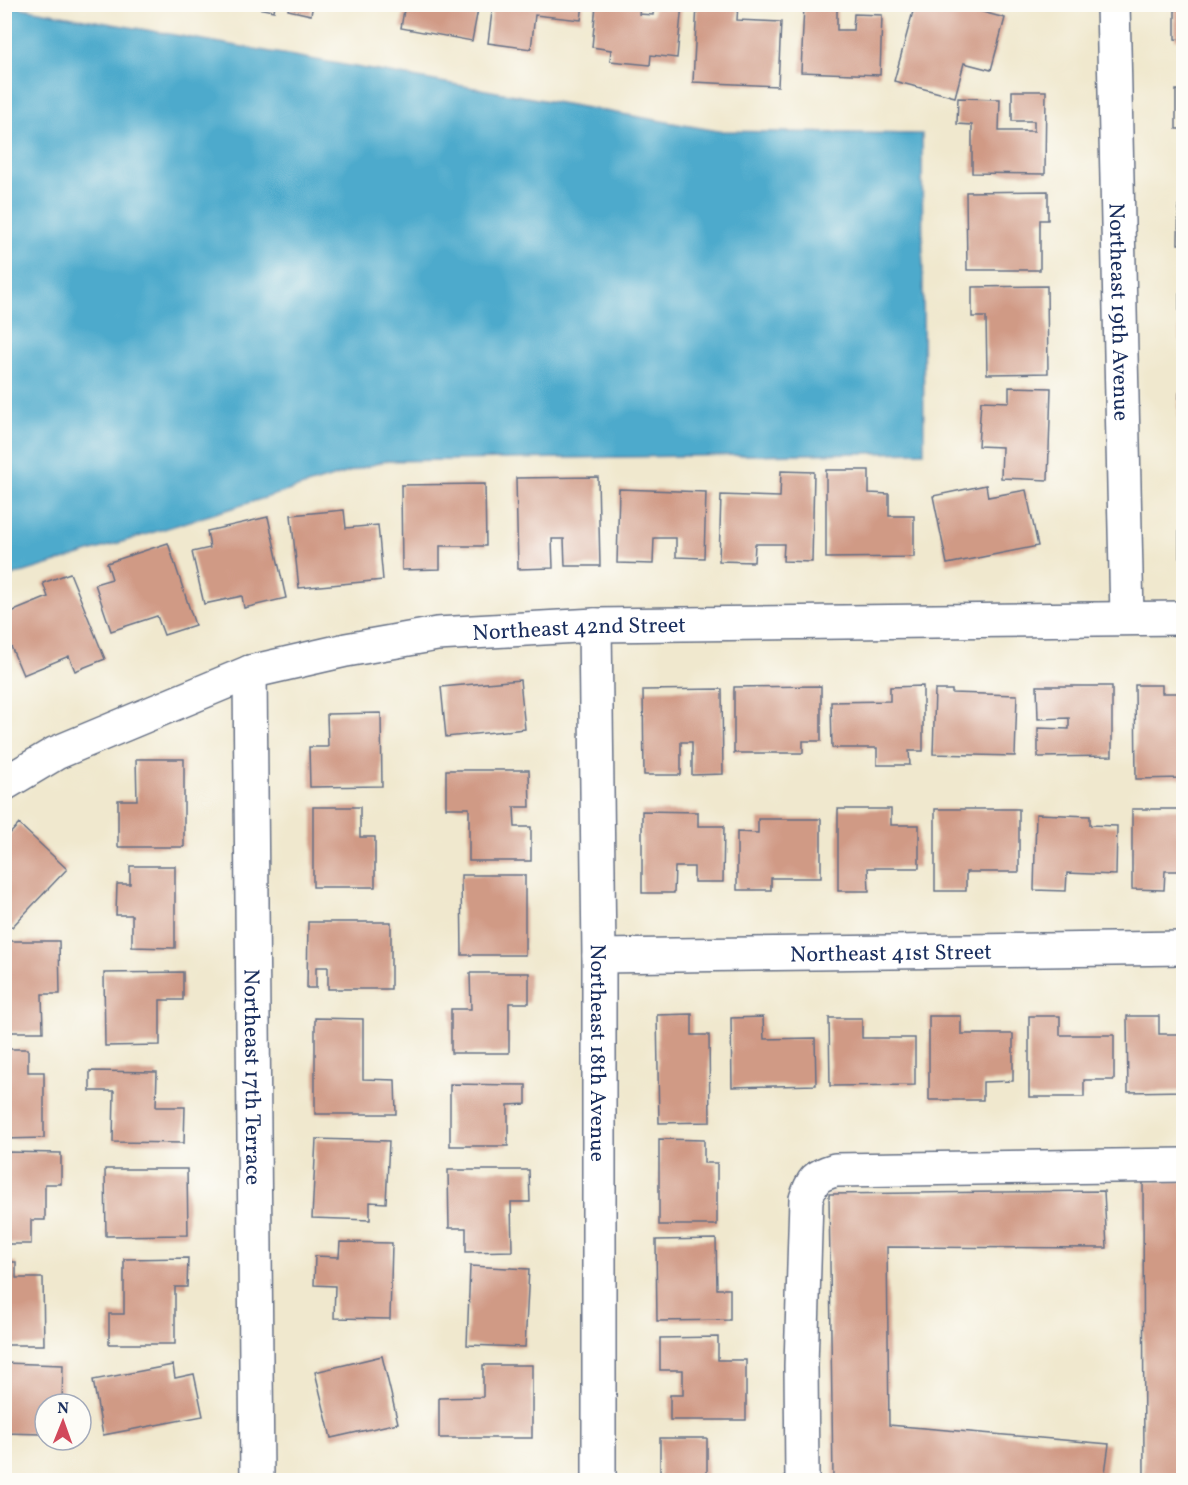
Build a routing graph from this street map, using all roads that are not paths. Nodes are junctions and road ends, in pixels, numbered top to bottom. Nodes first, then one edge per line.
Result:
1 (1113, 4) edge
2 (1127, 617) junction
3 (1184, 618) edge
4 (595, 625) junction
5 (250, 672) junction
6 (4, 784) edge
7 (1184, 948) edge
8 (599, 956) junction
9 (1184, 1165) edge
10 (257, 1480) edge
11 (599, 1480) edge
12 (802, 1480) edge

1 - 2 street, Northeast 19th Avenue
2 - 3 street, Northeast 42nd Street
2 - 4 street, Northeast 42nd Street
4 - 5 street, Northeast 42nd Street
4 - 8 street, Northeast 18th Avenue
5 - 6 street, Northeast 42nd Street
5 - 10 street, Northeast 17th Terrace
7 - 8 street, Northeast 41st Street
8 - 11 street, Northeast 18th Avenue
9 - 12 street

